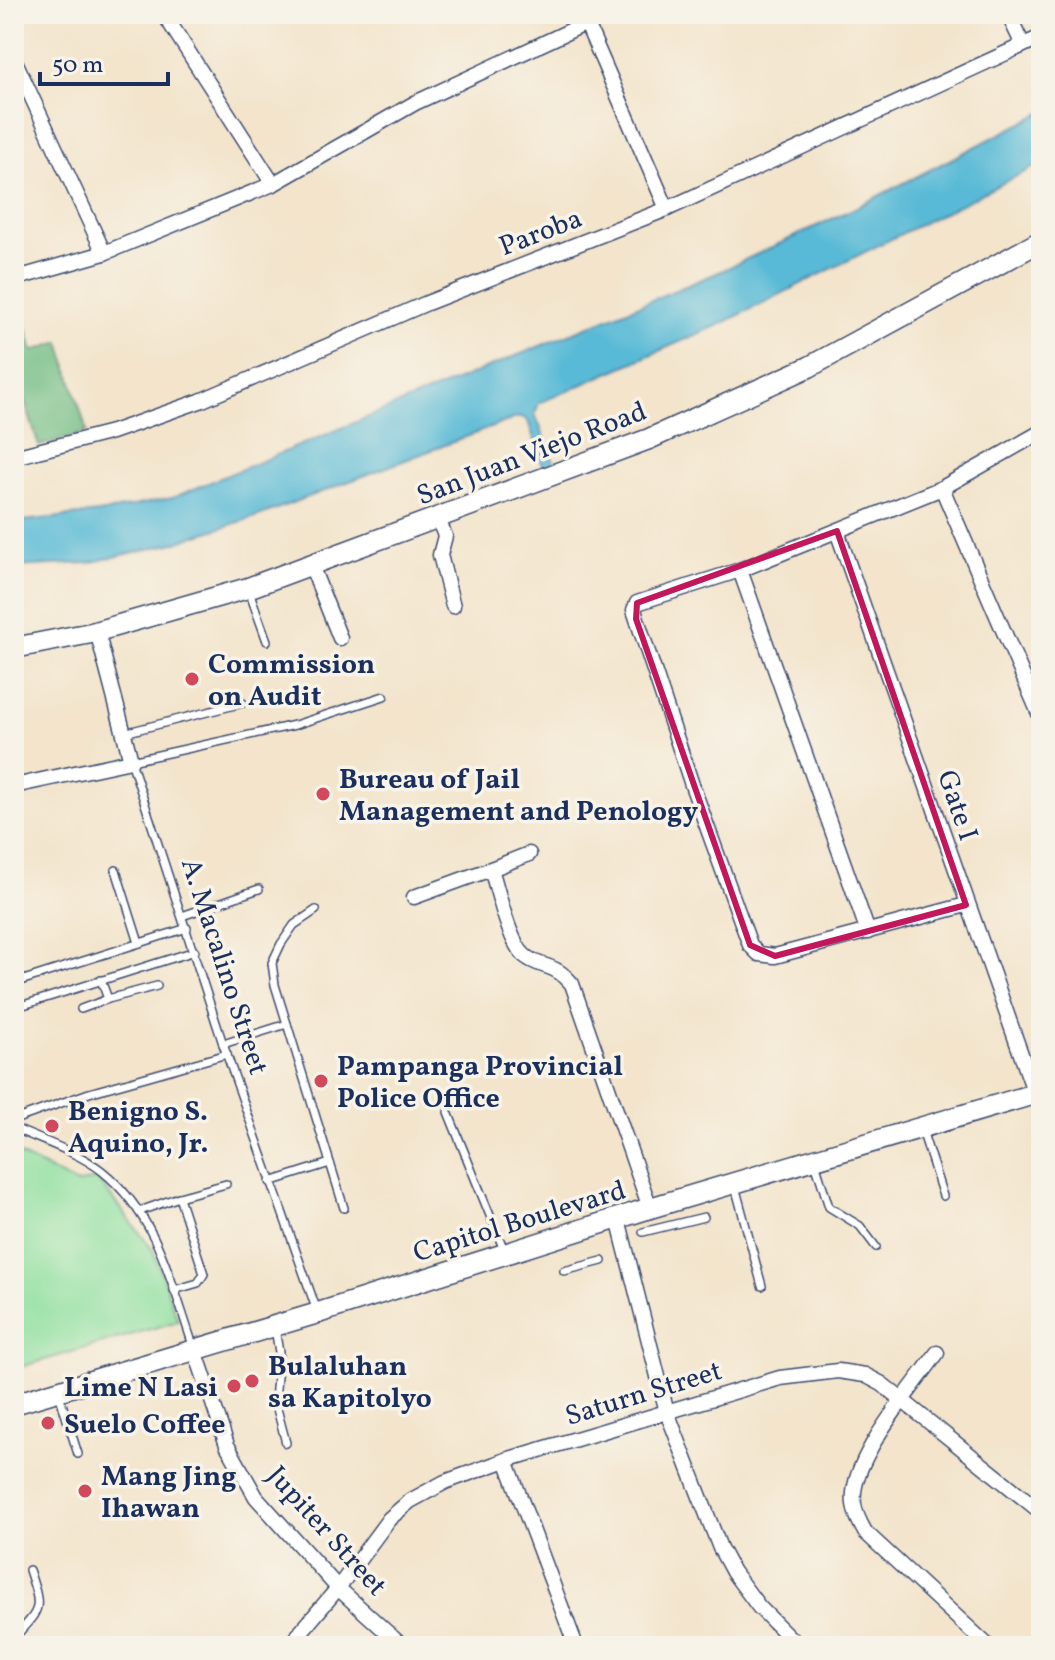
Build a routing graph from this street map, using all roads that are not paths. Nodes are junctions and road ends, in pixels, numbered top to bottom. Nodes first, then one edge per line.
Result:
1 (164, 14) edge
2 (606, 14) edge
3 (1008, 14) edge
4 (584, 18) edge
5 (1041, 37) edge
6 (1023, 45) junction
7 (14, 59) edge
8 (273, 184) junction
9 (667, 209) junction
10 (1041, 241) edge
11 (104, 253) junction
12 (14, 279) edge
13 (1041, 432) edge
14 (14, 456) edge
15 (942, 488) junction
16 (438, 518) junction
17 (837, 531) junction
18 (311, 565) junction
19 (740, 570) junction
20 (248, 588) junction
21 (453, 606) dead end
22 (97, 631) junction
23 (340, 638) dead end
24 (267, 641) dead end
25 (14, 648) edge
26 (384, 696) dead end
27 (243, 703) dead end
28 (1041, 718) edge
29 (124, 733) junction
30 (131, 761) junction
31 (14, 786) edge
32 (529, 854) dead end
33 (491, 869) junction
34 (116, 870) dead end
35 (259, 889) dead end
36 (414, 897) dead end
37 (966, 905) junction
38 (316, 910) dead end
39 (182, 916) junction
40 (187, 928) junction
41 (868, 932) junction
42 (139, 943) junction
43 (195, 951) junction
44 (101, 980) junction
45 (14, 983) edge
46 (157, 986) dead end
47 (108, 999) junction
48 (14, 1008) edge
49 (81, 1009) dead end
50 (287, 1024) junction
51 (223, 1044) junction
52 (227, 1054) junction
53 (1038, 1093) edge
54 (448, 1112) dead end
55 (14, 1120) edge
56 (14, 1128) edge
57 (921, 1128) junction
58 (814, 1159) junction
59 (330, 1163) junction
60 (270, 1182) junction
61 (226, 1184) dead end
62 (734, 1184) junction
63 (943, 1196) dead end
64 (179, 1197) junction
65 (344, 1208) dead end
66 (650, 1208) junction
67 (140, 1211) junction
68 (704, 1217) dead end
69 (618, 1219) junction
70 (643, 1232) dead end
71 (876, 1247) dead end
72 (504, 1252) junction
73 (602, 1261) dead end
74 (564, 1271) dead end
75 (762, 1286) dead end
76 (174, 1290) junction
77 (318, 1313) junction
78 (274, 1326) junction
79 (195, 1350) junction
80 (937, 1353) dead end
81 (58, 1391) junction
82 (903, 1401) junction
83 (14, 1404) edge
84 (667, 1412) junction
85 (286, 1443) dead end
86 (78, 1454) dead end
87 (506, 1460) junction
88 (1041, 1512) edge
89 (29, 1570) dead end
90 (338, 1588) junction
91 (14, 1638) edge
92 (289, 1646) edge
93 (402, 1646) edge
94 (576, 1646) edge
95 (798, 1646) edge
96 (988, 1646) edge

1 - 8 street
2 - 4 street
3 - 6 street
4 - 8 street
4 - 9 street
5 - 6 street, Paroba
6 - 9 street, Paroba
7 - 11 street
8 - 11 street
9 - 14 street, Paroba
10 - 16 street, San Juan Viejo Road
11 - 12 street
13 - 15 street
15 - 17 street
15 - 28 street
16 - 18 street, San Juan Viejo Road
16 - 21 street
17 - 19 street
17 - 37 street, Gate I
18 - 20 street, San Juan Viejo Road
18 - 23 street
19 - 41 street
19 - 41 street
20 - 22 street, San Juan Viejo Road
20 - 24 lane
22 - 25 street, San Juan Viejo Road
22 - 29 street, A. Macalino Street
26 - 30 lane
27 - 29 lane
29 - 30 street, A. Macalino Street
30 - 31 street
30 - 39 lane, A. Macalino Street
32 - 33 street
33 - 36 street
33 - 66 street
34 - 42 lane
35 - 39 lane
37 - 41 street
37 - 53 street, Gate I
38 - 50 lane
39 - 40 lane, A. Macalino Street
40 - 42 lane
40 - 43 lane, A. Macalino Street
42 - 45 lane
43 - 44 lane
43 - 51 lane, A. Macalino Street
44 - 47 lane
44 - 48 lane
46 - 47 lane
47 - 49 lane
50 - 51 lane
50 - 59 lane
51 - 52 lane, A. Macalino Street
52 - 55 lane
52 - 60 lane, A. Macalino Street
53 - 57 street, Capitol Boulevard
54 - 72 lane
56 - 67 lane
57 - 58 street, Capitol Boulevard
57 - 63 lane
58 - 62 street, Capitol Boulevard
58 - 71 lane
59 - 60 lane
59 - 65 lane
60 - 77 lane, A. Macalino Street
61 - 64 lane
62 - 66 street, Capitol Boulevard
62 - 75 lane
64 - 67 lane
64 - 76 lane
66 - 69 street, Capitol Boulevard
67 - 76 lane
68 - 70 lane
69 - 72 street, Capitol Boulevard
69 - 84 street
72 - 77 street, Capitol Boulevard
73 - 74 lane
76 - 79 lane
77 - 78 street, Capitol Boulevard
78 - 79 street, Capitol Boulevard
78 - 85 lane
79 - 81 street, Capitol Boulevard
79 - 90 street, Jupiter Street
80 - 82 street
81 - 83 street, Capitol Boulevard
81 - 86 lane
82 - 84 street, Saturn Street
82 - 88 street, Saturn Street
82 - 96 street
84 - 87 street, Saturn Street
84 - 95 street
87 - 90 street, Saturn Street
87 - 94 street
89 - 91 lane
90 - 92 street, Saturn Street
90 - 93 street, Jupiter Street

